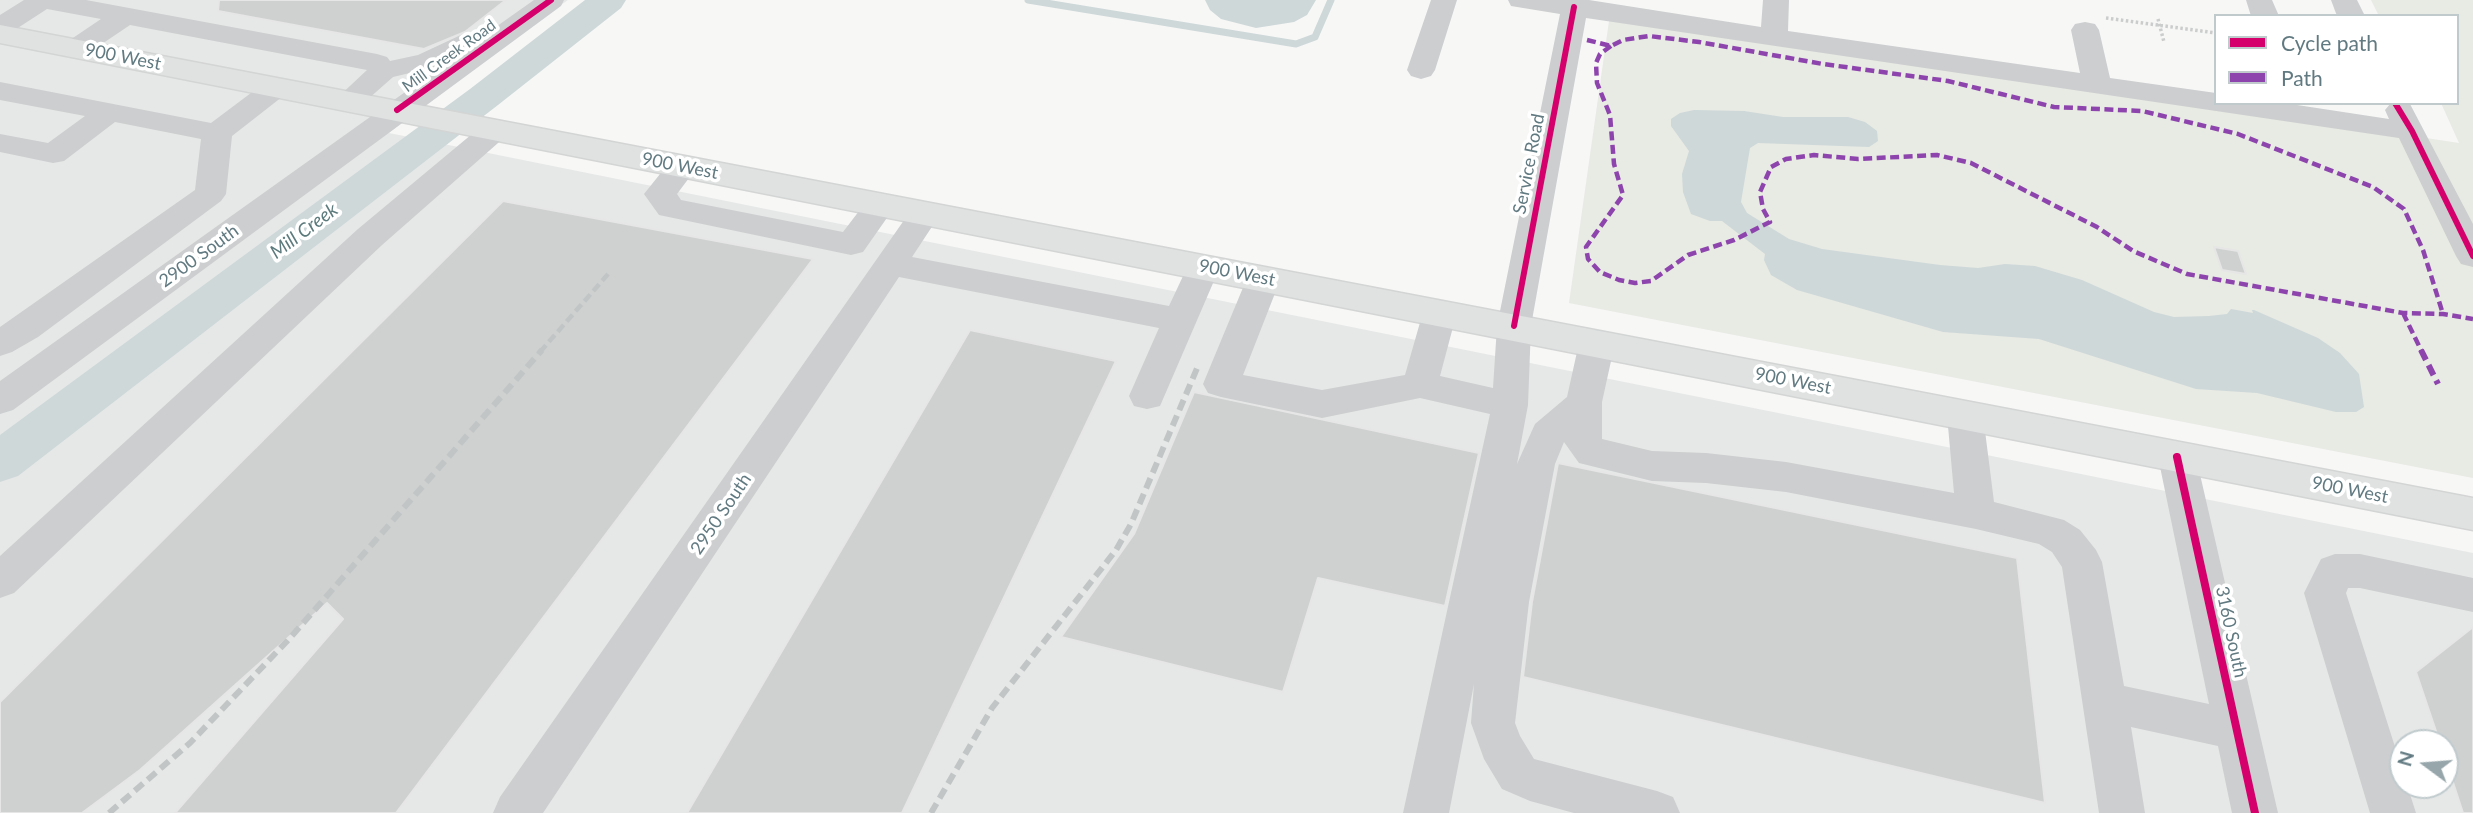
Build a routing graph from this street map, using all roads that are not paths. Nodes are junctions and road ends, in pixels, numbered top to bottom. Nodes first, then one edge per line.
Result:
1 (43, 0) edge
2 (521, 0) edge
3 (551, 0) edge
4 (1444, 0) edge
5 (1521, 0) edge
6 (1776, 0) edge
7 (1575, 4) edge
8 (126, 15) junction
9 (2091, 23) road end
10 (0, 27) edge
11 (0, 34) edge
12 (1774, 37) junction
13 (76, 48) junction
14 (1421, 69) dead end
15 (382, 71) junction
16 (2097, 84) junction
17 (277, 87) junction
18 (0, 91) edge
19 (349, 101) junction
20 (2214, 102) edge
21 (2245, 105) edge
22 (2396, 105) edge
23 (397, 110) junction
24 (2303, 110) edge
25 (110, 112) junction
26 (482, 127) junction
27 (2412, 131) junction
28 (217, 133) junction
29 (0, 143) edge
30 (925, 213) junction
31 (2473, 256) edge
32 (890, 264) junction
33 (1203, 267) junction
34 (1264, 278) junction
35 (1440, 312) junction
36 (1180, 320) junction
37 (1514, 326) junction
38 (0, 343) edge
39 (1597, 343) junction
40 (1420, 385) junction
41 (1147, 396) dead end
42 (0, 400) edge
43 (1584, 402) junction
44 (1510, 405) junction
45 (1965, 415) junction
46 (2176, 457) junction
47 (1976, 513) junction
48 (2473, 514) edge
49 (0, 581) edge
50 (2473, 595) edge
51 (2105, 702) junction
52 (2237, 730) junction
53 (516, 813) edge
54 (1426, 813) edge
55 (1657, 813) edge
56 (2122, 813) edge
57 (2255, 813) edge
58 (2393, 813) edge

1 - 8 street
1 - 10 street
2 - 15 street
3 - 23 street, Mill Creek Road
4 - 14 street
5 - 7 street
6 - 12 street
7 - 12 street
7 - 37 street, Service Road
8 - 13 street
8 - 15 street
9 - 16 street
11 - 13 main road, 900 West
12 - 16 street
13 - 17 main road, 900 West
15 - 19 street
16 - 20 street
17 - 19 main road, 900 West
17 - 28 street
18 - 25 street
19 - 23 main road, 900 West
21 - 24 street
22 - 27 street
23 - 26 main road, 900 West
23 - 42 lane, 2900 South
24 - 27 street
25 - 28 street
25 - 29 street
26 - 30 main road, 900 West
26 - 49 street
27 - 31 street
28 - 38 street
30 - 32 street, 2950 South
30 - 33 main road, 900 West
32 - 36 lane
32 - 53 street, 2950 South
33 - 34 main road, 900 West
33 - 36 street
34 - 35 main road, 900 West
34 - 40 street
35 - 37 main road, 900 West
35 - 40 street
36 - 41 street
37 - 39 main road, 900 West
37 - 44 street, Service Road
39 - 43 street
39 - 45 main road, 900 West
40 - 44 street
43 - 47 street
43 - 55 street
44 - 54 street, Service Road
45 - 46 main road, 900 West
45 - 47 street
46 - 48 main road, 900 West
46 - 52 street, 3160 South
47 - 51 street
50 - 58 street
51 - 52 street
51 - 56 street
52 - 57 street, 3160 South

